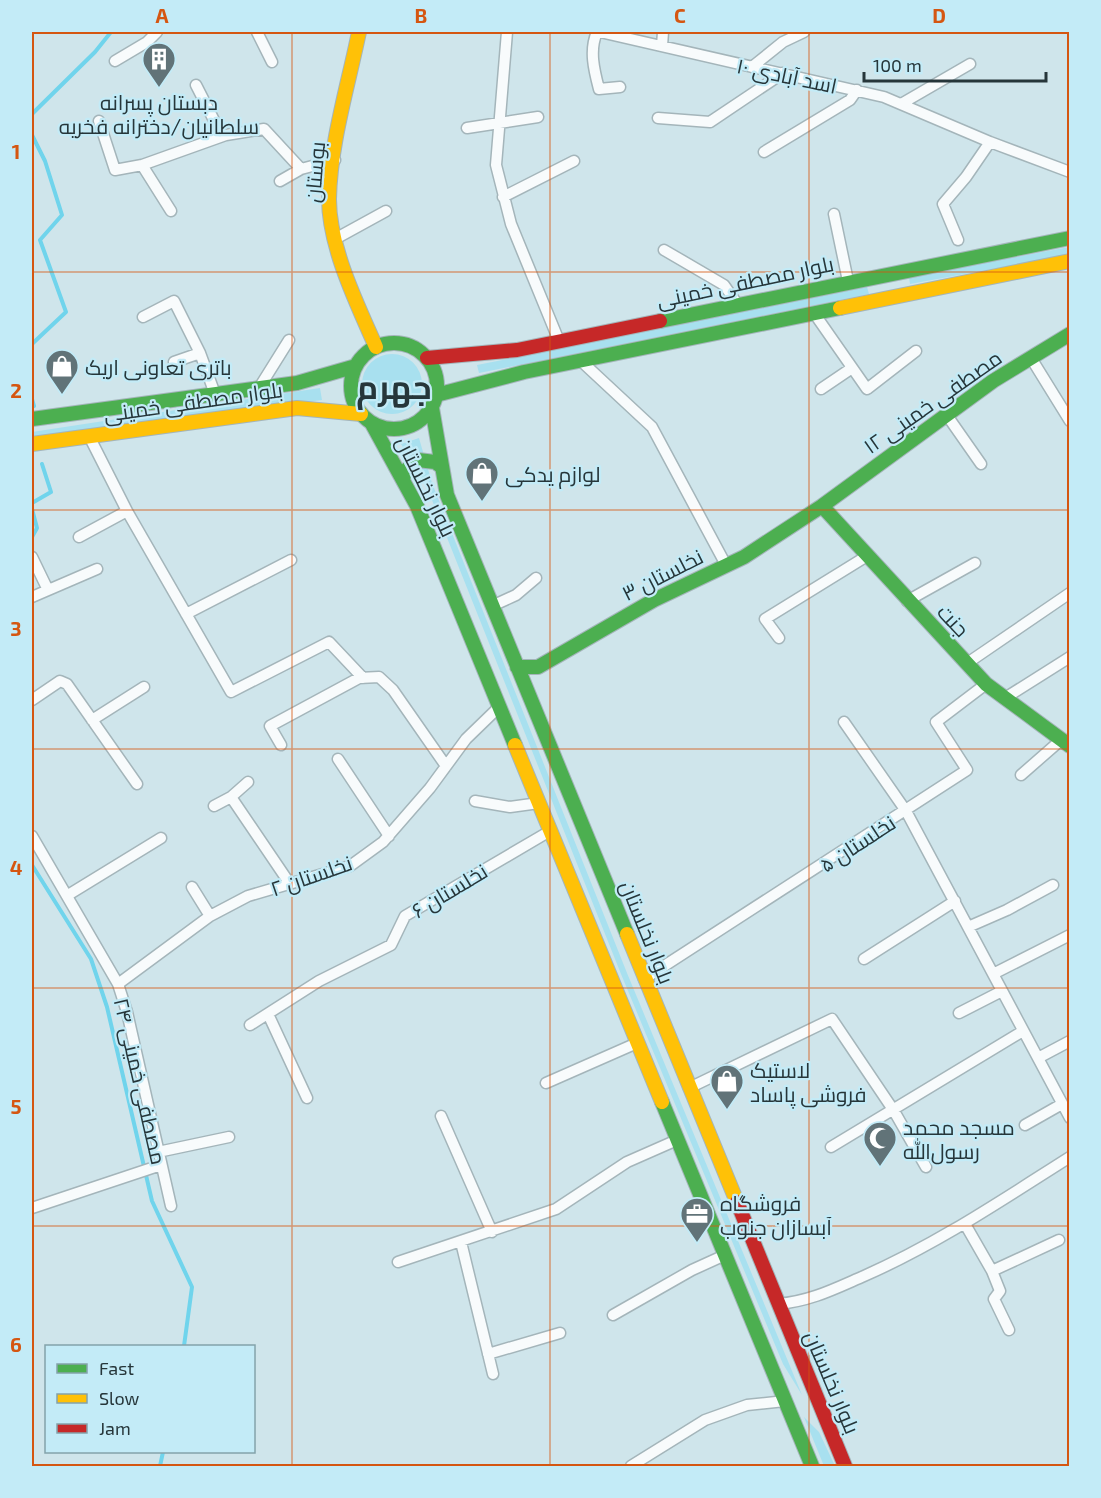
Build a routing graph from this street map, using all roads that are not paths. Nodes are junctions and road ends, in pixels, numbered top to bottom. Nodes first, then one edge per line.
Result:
1 (157, 32) edge
2 (257, 32) edge
3 (359, 32) edge
4 (502, 32) edge
5 (507, 32) edge
6 (512, 32) edge
7 (599, 32) edge
8 (663, 32) edge
9 (804, 32) edge
10 (625, 34) edge
11 (662, 46) junction
12 (115, 61) dead end
13 (272, 62) dead end
14 (970, 64) dead end
15 (752, 67) junction
16 (783, 73) junction
17 (196, 85) dead end
18 (620, 87) dead end
19 (856, 90) junction
20 (901, 104) junction
21 (538, 117) dead end
22 (658, 118) dead end
23 (99, 121) dead end
24 (500, 122) junction
25 (467, 128) dead end
26 (222, 136) junction
27 (990, 142) junction
28 (764, 152) dead end
29 (335, 160) junction
30 (574, 161) dead end
31 (142, 165) junction
32 (301, 169) junction
33 (1070, 171) edge
34 (280, 181) dead end
35 (503, 197) junction
36 (171, 211) dead end
37 (386, 211) dead end
38 (834, 214) dead end
39 (1070, 237) edge
40 (335, 239) junction
41 (958, 240) dead end
42 (664, 250) dead end
43 (1070, 261) edge
44 (883, 275) junction
45 (848, 281) junction
46 (886, 298) junction
47 (738, 305) junction
48 (814, 313) junction
49 (143, 317) dead end
50 (1070, 334) edge
51 (289, 340) dead end
52 (559, 341) junction
53 (376, 347) junction
54 (916, 351) dead end
55 (200, 353) junction
56 (427, 358) junction
57 (1031, 358) junction
58 (580, 360) junction
59 (174, 362) dead end
60 (356, 366) junction
61 (852, 368) junction
62 (259, 388) junction
63 (821, 389) dead end
64 (215, 394) junction
65 (434, 401) junction
66 (361, 414) junction
67 (946, 414) junction
68 (32, 419) edge
69 (1070, 421) edge
70 (372, 424) junction
71 (89, 436) junction
72 (32, 444) edge
73 (981, 464) dead end
74 (442, 467) junction
75 (403, 479) junction
76 (822, 506) junction
77 (127, 511) junction
78 (79, 537) dead end
79 (867, 556) junction
80 (32, 557) edge
81 (291, 560) dead end
82 (975, 563) dead end
83 (726, 565) junction
84 (97, 570) dead end
85 (536, 578) dead end
86 (47, 588) junction
87 (1070, 593) edge
88 (32, 597) edge
89 (907, 601) junction
90 (492, 606) junction
91 (186, 614) junction
92 (779, 638) dead end
93 (1070, 657) edge
94 (966, 664) junction
95 (517, 667) junction
96 (363, 678) junction
97 (986, 684) junction
98 (144, 687) dead end
99 (1005, 698) junction
100 (32, 700) edge
101 (499, 707) junction
102 (92, 720) junction
103 (844, 722) dead end
104 (1065, 743) edge
105 (281, 745) dead end
106 (338, 759) dead end
107 (446, 766) junction
108 (1021, 775) dead end
109 (248, 782) dead end
110 (137, 784) dead end
111 (231, 797) junction
112 (474, 801) dead end
113 (539, 803) junction
114 (214, 807) dead end
115 (906, 811) junction
116 (550, 831) junction
117 (32, 836) edge
118 (389, 836) junction
119 (161, 838) dead end
120 (290, 884) junction
121 (1053, 885) dead end
122 (192, 887) dead end
123 (68, 895) junction
124 (955, 901) junction
125 (210, 916) junction
126 (968, 927) junction
127 (1070, 935) edge
128 (864, 959) dead end
129 (993, 974) junction
130 (644, 979) junction
131 (118, 984) junction
132 (1002, 991) junction
133 (959, 1013) dead end
134 (268, 1014) junction
135 (250, 1025) dead end
136 (1023, 1030) junction
137 (1070, 1041) edge
138 (637, 1043) junction
139 (1038, 1058) junction
140 (546, 1083) dead end
141 (689, 1088) junction
142 (308, 1098) dead end
143 (1062, 1104) junction
144 (894, 1111) junction
145 (441, 1116) dead end
146 (1070, 1118) edge
147 (1025, 1125) dead end
148 (229, 1137) dead end
149 (677, 1140) junction
150 (831, 1147) dead end
151 (158, 1152) junction
152 (1070, 1157) edge
153 (161, 1165) junction
154 (926, 1167) dead end
155 (171, 1206) dead end
156 (32, 1208) edge
157 (965, 1224) junction
158 (492, 1232) junction
159 (1059, 1240) dead end
160 (461, 1242) junction
161 (724, 1255) junction
162 (398, 1262) dead end
163 (992, 1271) junction
164 (778, 1304) junction
165 (613, 1315) dead end
166 (1009, 1330) dead end
167 (560, 1334) dead end
168 (488, 1354) junction
169 (493, 1374) dead end
170 (800, 1406) junction
171 (631, 1467) edge
172 (812, 1467) edge
173 (845, 1467) edge

1 - 12 street
2 - 13 street
3 - 29 main road, بوستان
4 - 5 street
5 - 6 street
5 - 24 street
7 - 10 street, اسد آبادی ۱۰
7 - 18 street
8 - 11 street
9 - 15 street
10 - 11 street, اسد آبادی ۱۰
11 - 15 street, اسد آبادی ۱۰
14 - 20 street
15 - 16 street, اسد آبادی ۱۰
16 - 19 street, اسد آبادی ۱۰
16 - 22 street
17 - 26 street
19 - 20 street, اسد آبادی ۱۰
19 - 28 street
20 - 27 street, اسد آبادی ۱۰
21 - 24 street
23 - 31 street
24 - 25 street
24 - 35 street
26 - 31 street
26 - 32 street
27 - 33 street, اسد آبادی ۱۰
27 - 41 street
29 - 32 street
29 - 40 main road, بوستان
30 - 35 street
31 - 36 street
32 - 34 street
35 - 52 street
37 - 40 street
38 - 45 street
39 - 44 main road, بلوار مصطفی خمینی
40 - 53 main road, بوستان
42 - 47 street
43 - 46 main road, بلوار مصطفی خمینی
44 - 45 main road, بلوار مصطفی خمینی
44 - 46 main road
45 - 47 main road, بلوار مصطفی خمینی
46 - 48 main road, بلوار مصطفی خمینی
47 - 52 main road, بلوار مصطفی خمینی
48 - 58 main road, بلوار مصطفی خمینی
48 - 61 street
49 - 55 street
50 - 57 main road, مصطفی خمینی ۱۲
51 - 62 street
52 - 56 main road, بلوار مصطفی خمینی
53 - 56 main road
53 - 60 main road
54 - 61 street
55 - 59 street
55 - 64 street
56 - 65 main road
57 - 67 main road, مصطفی خمینی ۱۲
57 - 69 street
58 - 65 main road, بلوار مصطفی خمینی
58 - 83 street
60 - 62 main road, بلوار مصطفی خمینی
60 - 66 main road
61 - 63 street
62 - 64 main road, بلوار مصطفی خمینی
64 - 68 main road, بلوار مصطفی خمینی
65 - 70 main road
65 - 74 main road, بلوار نخلستان
66 - 70 main road
66 - 71 main road, بلوار مصطفی خمینی
67 - 73 street
67 - 76 main road, مصطفی خمینی ۱۲
70 - 75 main road, بلوار نخلستان
71 - 72 main road, بلوار مصطفی خمینی
71 - 77 street
74 - 75 main road
74 - 90 main road, بلوار نخلستان
75 - 101 main road, بلوار نخلستان
76 - 79 main road, جنت
76 - 83 main road, نخلستان ۳
77 - 78 street
77 - 91 street
79 - 89 main road, جنت
79 - 92 street
80 - 86 street
81 - 91 street
82 - 89 street
83 - 95 main road, نخلستان ۳
84 - 86 street
85 - 90 street
86 - 88 street
87 - 94 street
89 - 94 main road, جنت
90 - 95 main road, بلوار نخلستان
91 - 96 street
93 - 99 street
94 - 97 main road, جنت
95 - 130 main road, بلوار نخلستان
96 - 105 street
96 - 107 street
97 - 99 main road, جنت
97 - 115 street, نخلستان ۵
98 - 102 street
99 - 104 main road, جنت
100 - 102 street
101 - 107 street, نخلستان ۲
101 - 113 main road, بلوار نخلستان
102 - 110 street
103 - 115 street
104 - 108 street
106 - 118 street
107 - 118 street, نخلستان ۲
109 - 111 street
111 - 114 street
111 - 120 street
112 - 113 street
113 - 116 main road, بلوار نخلستان
115 - 124 street
115 - 130 street, نخلستان ۵
116 - 134 street, نخلستان ۶
116 - 138 main road, بلوار نخلستان
117 - 123 street, مصطفی خمینی ۲۴
118 - 120 street, نخلستان ۲
119 - 123 street
120 - 125 street, نخلستان ۲
121 - 126 street
122 - 125 street
123 - 131 street, مصطفی خمینی ۲۴
124 - 126 street
124 - 128 street
125 - 131 street, نخلستان ۲
126 - 129 street
127 - 129 street
129 - 132 street
130 - 141 main road, بلوار نخلستان
131 - 151 street, مصطفی خمینی ۲۴
132 - 133 street
132 - 136 street
134 - 135 street, نخلستان ۶
134 - 142 street
136 - 139 street
136 - 144 street
137 - 139 street
138 - 140 street
138 - 149 main road, بلوار نخلستان
139 - 143 street
141 - 144 street
141 - 164 main road, بلوار نخلستان
143 - 146 street
143 - 147 street
144 - 150 street
144 - 154 street
145 - 158 street
148 - 151 street
149 - 158 street
149 - 161 main road, بلوار نخلستان
151 - 153 street, مصطفی خمینی ۲۴
152 - 157 street
153 - 155 street, مصطفی خمینی ۲۴
153 - 156 street
157 - 163 street
157 - 164 street
158 - 160 street
159 - 163 street
160 - 162 street
160 - 168 street
161 - 165 street
161 - 170 main road, بلوار نخلستان
163 - 166 street
164 - 170 main road, بلوار نخلستان
167 - 168 street
168 - 169 street
170 - 171 street
170 - 172 main road, بلوار نخلستان
170 - 173 main road, بلوار نخلستان

